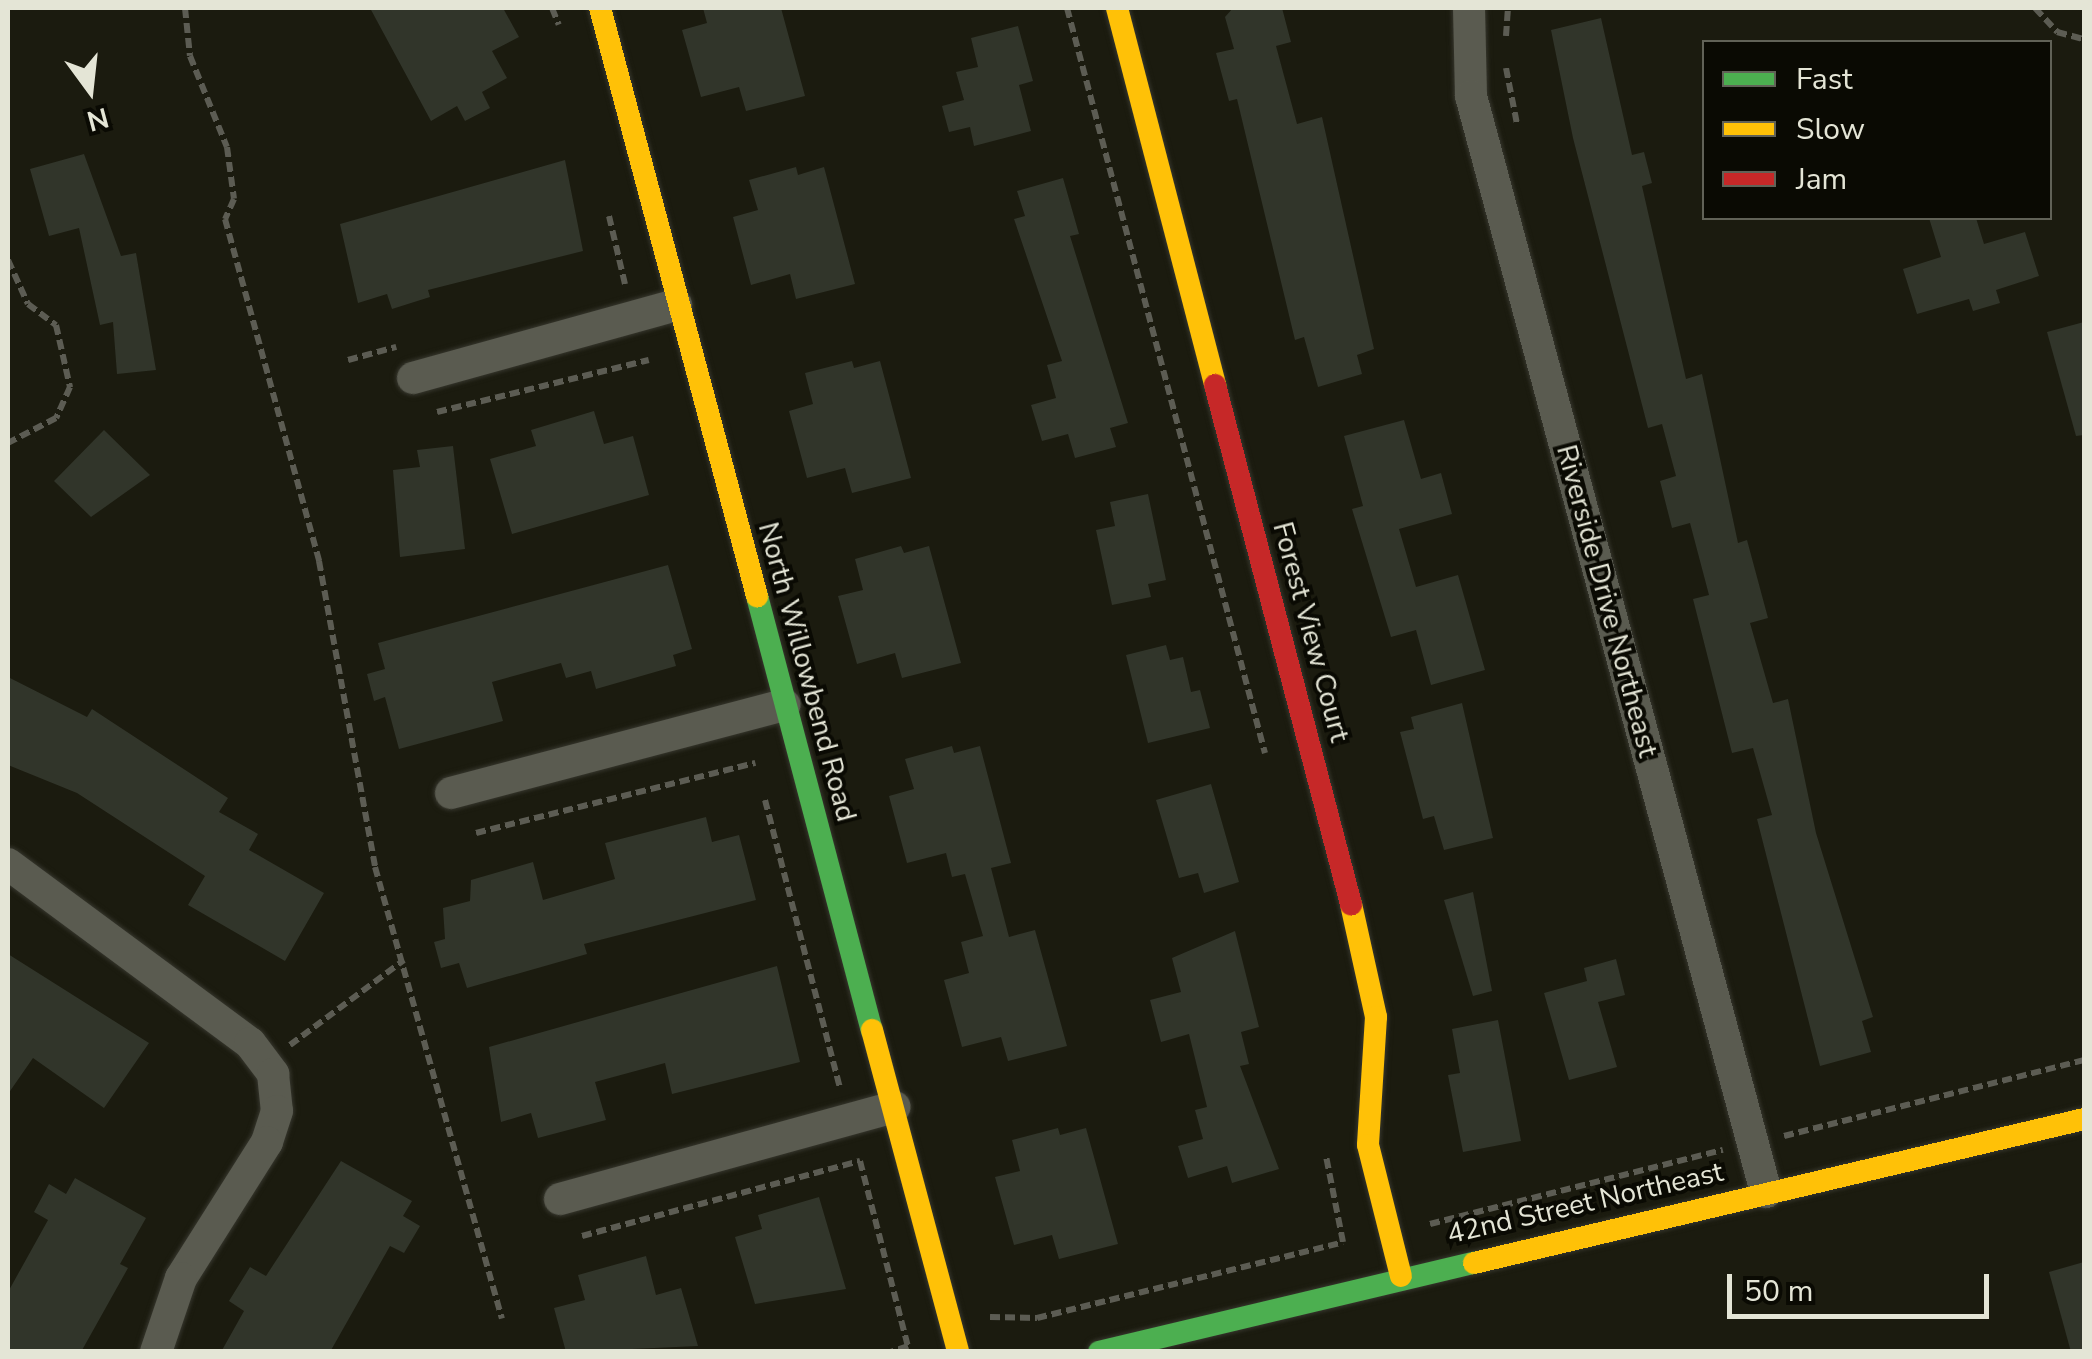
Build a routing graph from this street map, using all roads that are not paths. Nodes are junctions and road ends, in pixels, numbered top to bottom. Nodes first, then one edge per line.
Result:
1 (600, 8) edge
2 (1116, 8) edge
3 (1469, 8) edge
4 (676, 305) junction
5 (413, 378) dead end
6 (785, 705) junction
7 (451, 793) dead end
8 (8, 864) edge
9 (894, 1108) junction
10 (2084, 1119) edge
11 (1766, 1192) junction
12 (560, 1199) dead end
13 (1401, 1276) junction
14 (156, 1352) edge
15 (958, 1352) edge
16 (1100, 1352) edge

1 - 4 street, North Willowbend Road
2 - 13 street, Forest View Court
3 - 11 street, Riverside Drive Northeast
4 - 5 street
4 - 6 street, North Willowbend Road
6 - 7 street
6 - 9 street, North Willowbend Road
8 - 14 street
9 - 12 street
9 - 15 street, North Willowbend Road
10 - 11 street, 42nd Street Northeast
11 - 13 street, 42nd Street Northeast
13 - 16 street, 42nd Street Northeast

